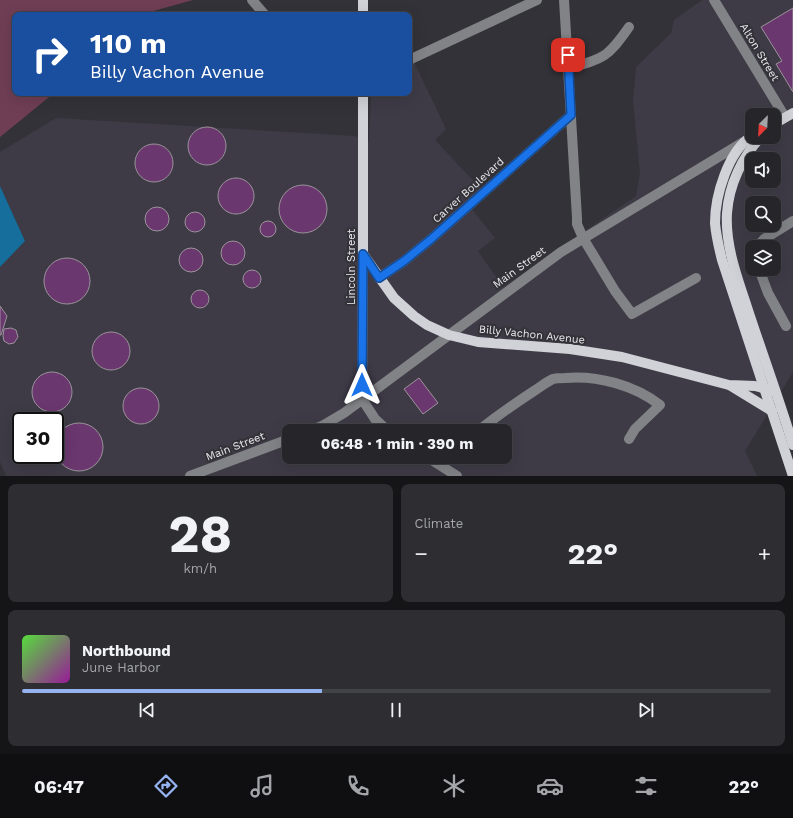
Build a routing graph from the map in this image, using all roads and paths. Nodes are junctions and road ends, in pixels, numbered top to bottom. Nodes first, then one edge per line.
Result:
1 (252, 0) edge
2 (363, 0) edge
3 (537, 0) edge
4 (564, 0) edge
5 (714, 0) edge
6 (262, 12) edge
7 (363, 12) edge
8 (629, 27) dead end
9 (412, 59) edge
10 (568, 68) junction
11 (363, 96) edge
12 (774, 108) edge
13 (571, 115) junction
14 (745, 140) edge
15 (745, 143) edge
16 (756, 144) edge
17 (793, 221) edge
18 (583, 238) junction
19 (763, 240) edge
20 (363, 254) junction
21 (762, 276) edge
22 (379, 278) junction
23 (696, 278) dead end
24 (786, 326) dead end
25 (449, 335) junction
26 (729, 385) junction
27 (764, 388) junction
28 (775, 391) junction
29 (362, 400) junction
30 (772, 411) junction
31 (324, 424) edge
32 (380, 424) edge
33 (488, 424) edge
34 (629, 439) dead end
35 (282, 442) edge
36 (793, 445) edge
37 (441, 464) edge
38 (190, 476) edge
39 (457, 476) edge
40 (793, 476) edge

1 - 6 street
2 - 7 main road
3 - 9 street
4 - 10 street
5 - 12 street, Alton Street
8 - 10 street
10 - 13 street
11 - 20 main road, Lincoln Street
13 - 18 street
13 - 22 street, Carver Boulevard
14 - 18 street, Main Street
15 - 27 main road
16 - 28 main road
17 - 19 street
18 - 23 street
18 - 25 street, Main Street
20 - 22 main road, Billy Vachon Avenue
20 - 29 street, Lincoln Street
21 - 24 street
22 - 25 main road, Billy Vachon Avenue
25 - 26 main road, Billy Vachon Avenue
25 - 29 street, Main Street
26 - 27 main road, Billy Vachon Avenue
26 - 30 main road, Billy Vachon Avenue
27 - 28 main road, Billy Vachon Avenue
27 - 30 main road
28 - 36 main road
29 - 31 street, Main Street
29 - 32 street
30 - 40 main road
33 - 34 street
35 - 38 street, Main Street
37 - 39 street

